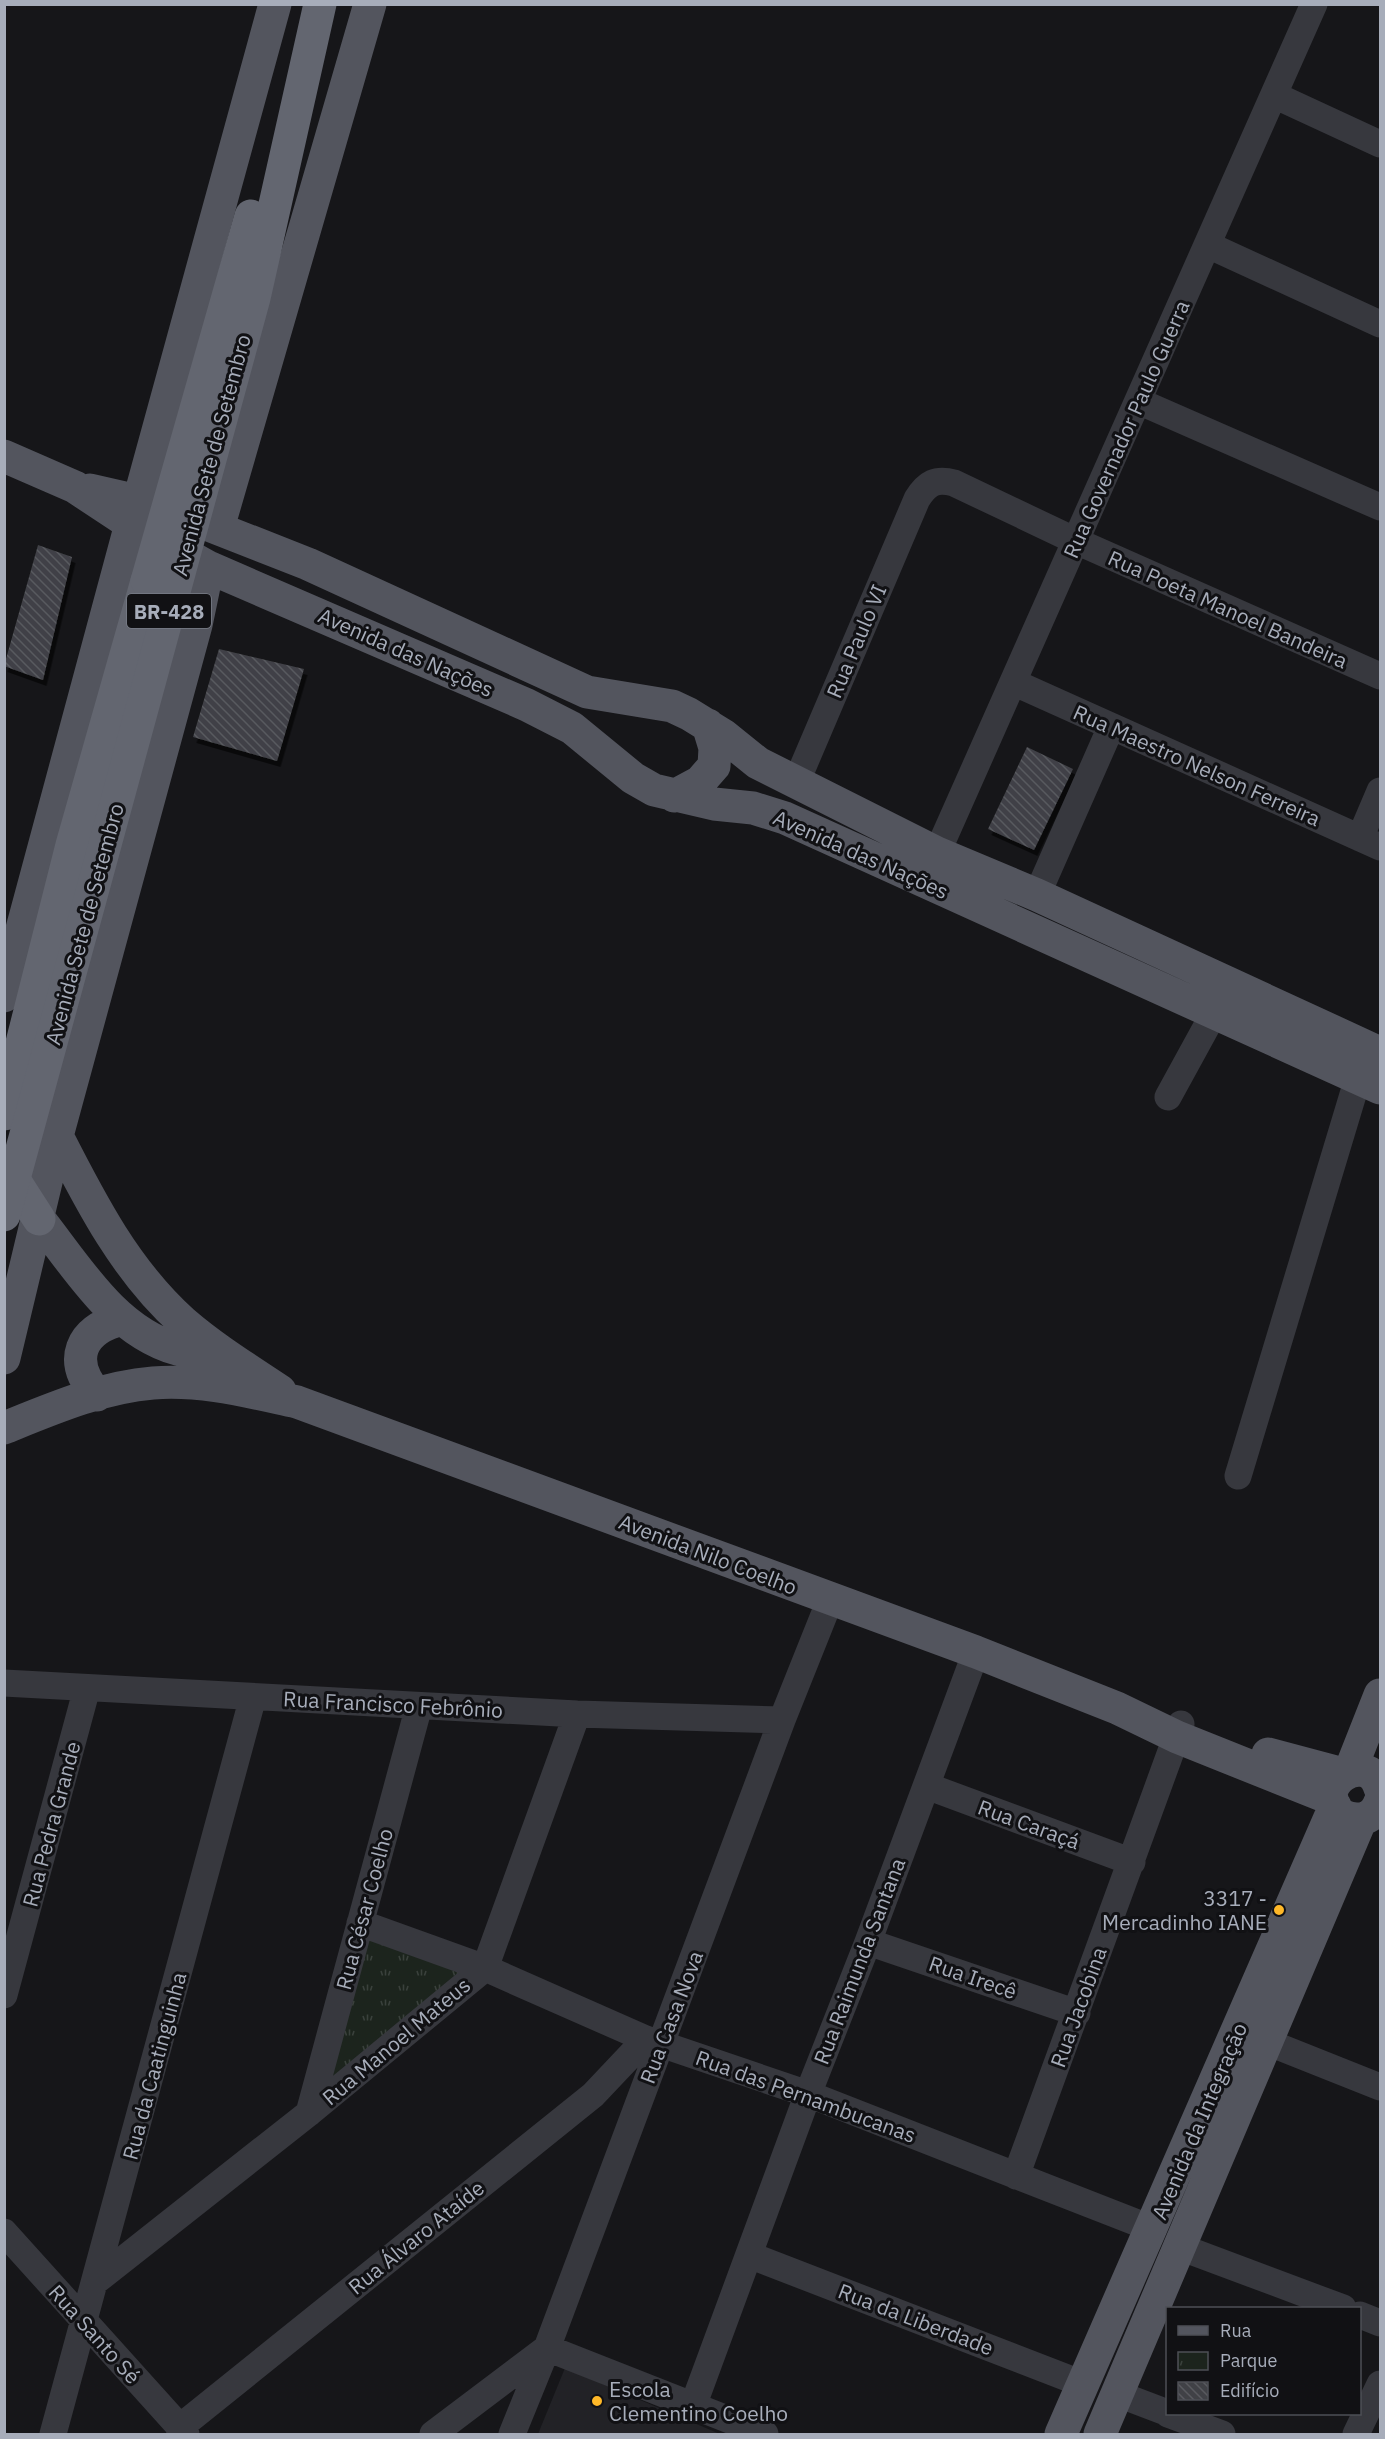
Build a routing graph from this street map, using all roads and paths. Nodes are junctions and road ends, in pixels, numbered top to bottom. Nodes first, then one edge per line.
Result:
1 (275, 4) edge
2 (302, 4) edge
3 (320, 4) edge
4 (370, 4) edge
5 (1314, 4) edge
6 (1274, 94) junction
7 (1380, 144) edge
8 (1208, 245) junction
9 (1380, 324) edge
10 (1138, 401) junction
11 (4, 456) edge
12 (917, 498) joint
13 (1380, 507) edge
14 (135, 512) junction
15 (218, 528) junction
16 (1076, 541) junction
17 (208, 567) junction
18 (245, 584) junction
19 (196, 625) junction
20 (1380, 676) edge
21 (1013, 682) junction
22 (708, 725) junction
23 (1111, 727) junction
24 (796, 783) junction
25 (1380, 791) edge
26 (674, 796) junction
27 (1370, 842) edge
28 (937, 853) junction
29 (1037, 895) junction
30 (1219, 979) junction
31 (4, 996) edge
32 (1214, 1013) junction
33 (1370, 1048) edge
34 (1369, 1083) edge
35 (1168, 1097) dead end
36 (4, 1114) edge
37 (57, 1136) junction
38 (14, 1180) junction
39 (4, 1215) edge
40 (39, 1219) junction
41 (122, 1319) junction
42 (4, 1358) edge
43 (231, 1359) junction
44 (97, 1395) junction
45 (297, 1402) junction
46 (4, 1428) edge
47 (1238, 1476) dead end
48 (830, 1600) junction
49 (976, 1652) junction
50 (4, 1683) edge
51 (87, 1688) junction
52 (1380, 1695) edge
53 (253, 1697) junction
54 (419, 1706) junction
55 (577, 1714) junction
56 (782, 1720) junction
57 (1179, 1731) junction
58 (927, 1786) junction
59 (1365, 1793) edge
60 (1132, 1862) junction
61 (360, 1923) junction
62 (868, 1942) junction
63 (485, 1968) junction
64 (4, 1995) edge
65 (1077, 2013) junction
66 (654, 2041) junction
67 (1267, 2042) junction
68 (1380, 2087) edge
69 (808, 2094) junction
70 (309, 2113) junction
71 (1016, 2176) junction
72 (1153, 2229) junction
73 (4, 2232) edge
74 (1180, 2247) junction
75 (748, 2255) junction
76 (96, 2281) junction
77 (1340, 2307) edge
78 (1361, 2316) edge
79 (83, 2322) junction
80 (1380, 2323) edge
81 (547, 2348) junction
82 (1083, 2384) junction
83 (1380, 2384) edge
84 (1118, 2394) junction
85 (693, 2406) junction
86 (1166, 2412) edge
87 (1173, 2415) edge
88 (182, 2431) edge
89 (53, 2434) edge
90 (433, 2434) edge
91 (512, 2434) edge
92 (765, 2434) edge
93 (1061, 2434) edge
94 (1100, 2434) edge
95 (1222, 2434) edge
96 (1356, 2434) edge

1 - 14 main road
2 - 36 highway, Avenida Sete de Setembro / BR-428, bridge
3 - 38 highway, Avenida Sete de Setembro / BR-428, bridge
4 - 15 main road, Avenida Sete de Setembro
5 - 6 street, Rua Governador Paulo Guerra
6 - 7 street
6 - 8 street, Rua Governador Paulo Guerra
8 - 9 street
8 - 10 street, Rua Governador Paulo Guerra
10 - 13 street
10 - 16 street, Rua Governador Paulo Guerra
11 - 14 main road
12 - 16 street, Rua Poeta Manoel Bandeira
12 - 24 street, Rua Paulo VI
14 - 15 main road, Avenida das Nações
14 - 17 main road, Avenida das Nações
14 - 31 main road
15 - 22 main road, Avenida das Nações
16 - 20 street, Rua Poeta Manoel Bandeira
16 - 21 street, Rua Governador Paulo Guerra
17 - 18 main road, Avenida das Nações
17 - 19 main road, Avenida Sete de Setembro
18 - 19 main road
18 - 26 main road, Avenida das Nações
19 - 37 main road, Avenida Sete de Setembro
21 - 23 street, Rua Maestro Nelson Ferreira
21 - 28 street, Rua Governador Paulo Guerra
22 - 24 main road, Avenida das Nações
22 - 26 main road
23 - 27 street, Rua Maestro Nelson Ferreira
23 - 29 street
24 - 28 main road, Avenida das Nações
25 - 27 street
26 - 32 main road, Avenida das Nações
28 - 29 main road, Avenida das Nações
29 - 30 main road, Avenida das Nações
30 - 32 street
30 - 33 main road, Avenida das Nações
32 - 34 main road, Avenida das Nações
32 - 35 street
33 - 34 street
34 - 47 street
37 - 40 main road, Avenida Sete de Setembro
37 - 43 main road
38 - 39 highway, Avenida Sete de Setembro / BR-428, bridge
38 - 40 highway
40 - 41 main road
40 - 42 main road, Avenida Sete de Setembro
41 - 43 main road
41 - 44 main road
43 - 45 main road
44 - 45 main road
44 - 46 main road
45 - 48 main road, Avenida Nilo Coelho
48 - 49 main road, Avenida Nilo Coelho
48 - 56 street, Rua Casa Nova
49 - 57 main road, Avenida Nilo Coelho
49 - 58 street, Rua Raimunda Santana
50 - 51 street, Rua Francisco Febrônio
51 - 53 street, Rua Francisco Febrônio
51 - 64 street, Rua Pedra Grande
52 - 59 main road, Avenida da Integração
53 - 54 street, Rua Francisco Febrônio
53 - 76 street, Rua da Caatinguinha
54 - 55 street, Rua Francisco Febrônio
54 - 61 street, Rua César Coelho
55 - 56 street, Rua Francisco Febrônio
55 - 63 street, Rua Manoel Mateus
56 - 66 street, Rua Casa Nova
57 - 59 main road, Avenida Nilo Coelho
57 - 60 street, Rua Jacobina
58 - 60 street, Rua Caraçá
58 - 62 street, Rua Raimunda Santana
59 - 67 main road, Avenida da Integração
59 - 72 main road, Avenida da Integração
60 - 65 street, Rua Jacobina
61 - 63 street, Rua das Pernambucanas
61 - 70 street, Rua César Coelho
62 - 65 street, Rua Irecê
62 - 69 street, Rua Raimunda Santana
63 - 66 street, Rua das Pernambucanas
63 - 70 street, Rua Manoel Mateus
65 - 71 street, Rua Jacobina
66 - 69 street, Rua das Pernambucanas
66 - 81 street, Rua Casa Nova
66 - 88 street, Rua Álvaro Ataíde
67 - 68 street
67 - 74 main road, Avenida da Integração
69 - 71 street, Rua das Pernambucanas
69 - 75 street, Rua Raimunda Santana
70 - 76 street, Rua Manoel Mateus
71 - 72 street, Rua das Pernambucanas
72 - 82 main road, Avenida da Integração
73 - 79 street, Rua Santo Sé
74 - 77 street
74 - 84 main road, Avenida da Integração
75 - 82 street, Rua da Liberdade
75 - 85 street, Rua Raimunda Santana
76 - 79 street, Rua da Caatinguinha
78 - 80 street
79 - 88 street, Rua Santo Sé
79 - 89 street, Rua da Caatinguinha
81 - 85 street
81 - 90 street
81 - 91 street, Rua Casa Nova
82 - 93 main road, Avenida da Integração
83 - 96 street
84 - 86 street
84 - 94 main road, Avenida da Integração
85 - 92 street
87 - 95 street

